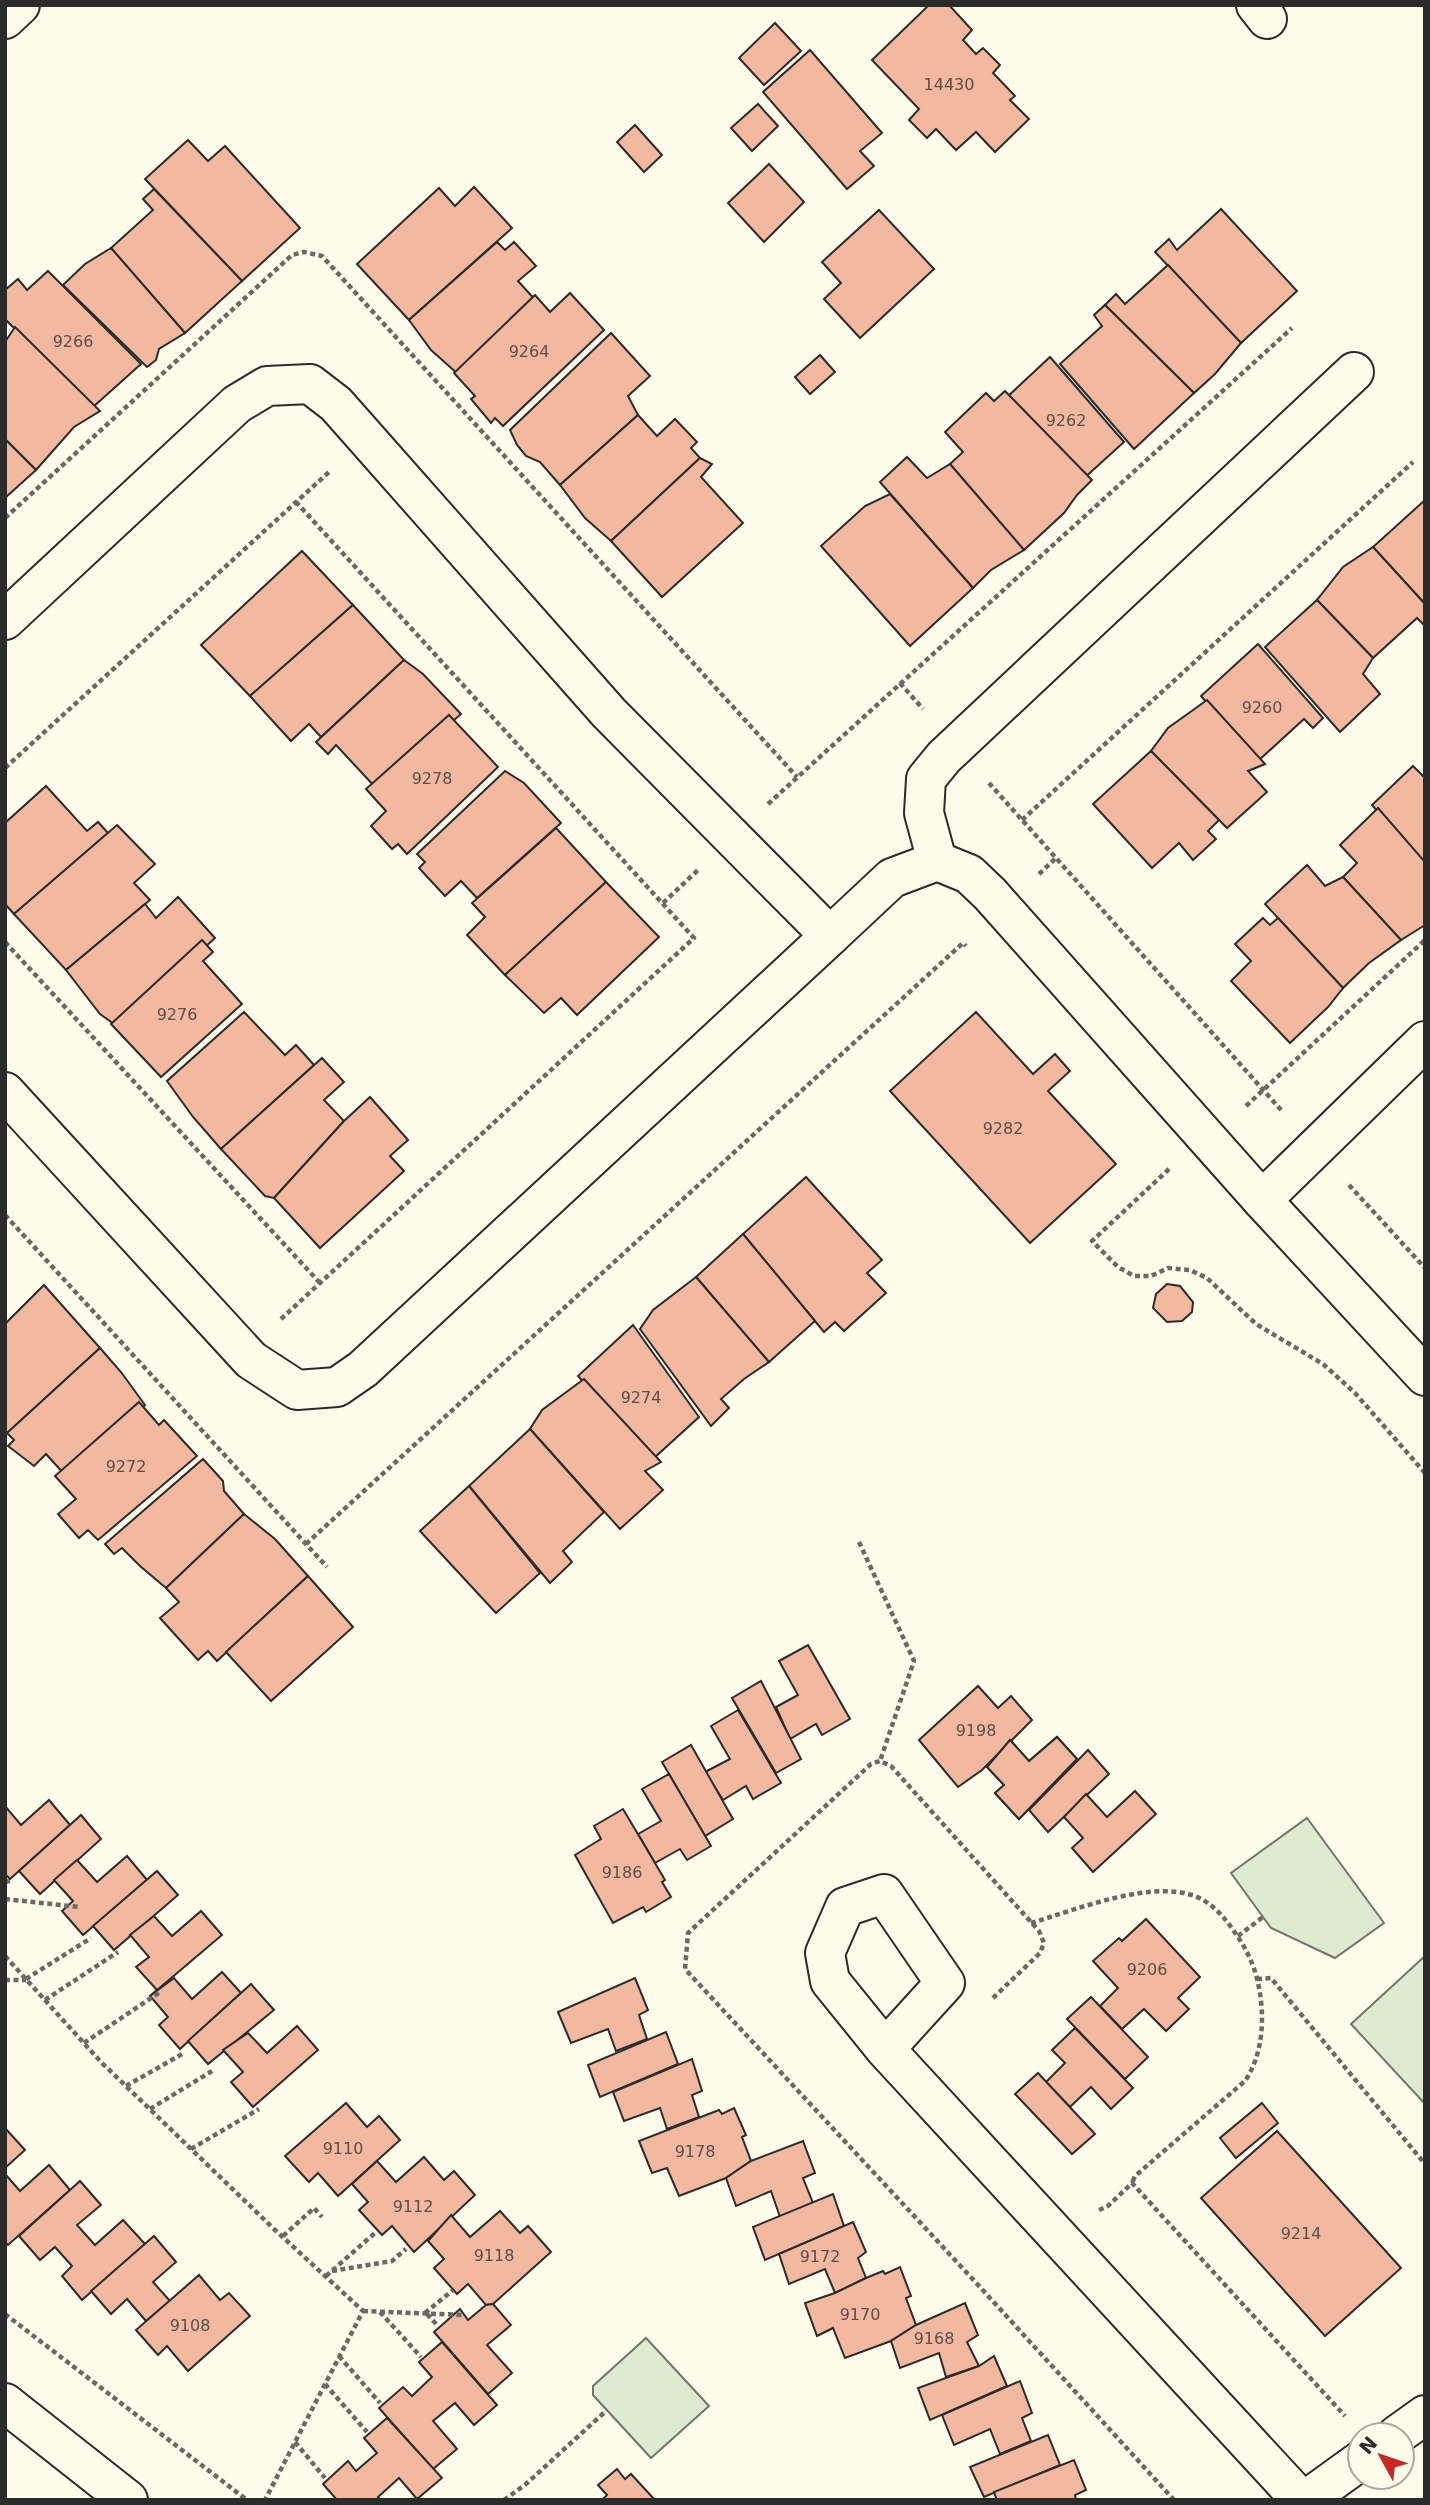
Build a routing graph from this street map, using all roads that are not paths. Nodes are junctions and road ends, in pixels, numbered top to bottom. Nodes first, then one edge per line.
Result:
1 (20, 5) edge
2 (5, 19) edge
3 (1353, 372) dead end
4 (5, 620) edge
5 (937, 861) junction
6 (830, 936) junction
7 (1425, 1041) edge
8 (5, 1092) edge
9 (1262, 1200) junction
10 (1425, 1376) edge
11 (886, 2049) dead end
12 (5, 2403) edge
13 (1346, 2471) edge
14 (128, 2500) edge
15 (1303, 2500) edge

1 - 2 street
3 - 5 street
4 - 6 street
5 - 6 street
5 - 9 street
6 - 8 street
7 - 9 street
9 - 10 street
11 - 15 street
12 - 14 street
13 - 15 street

